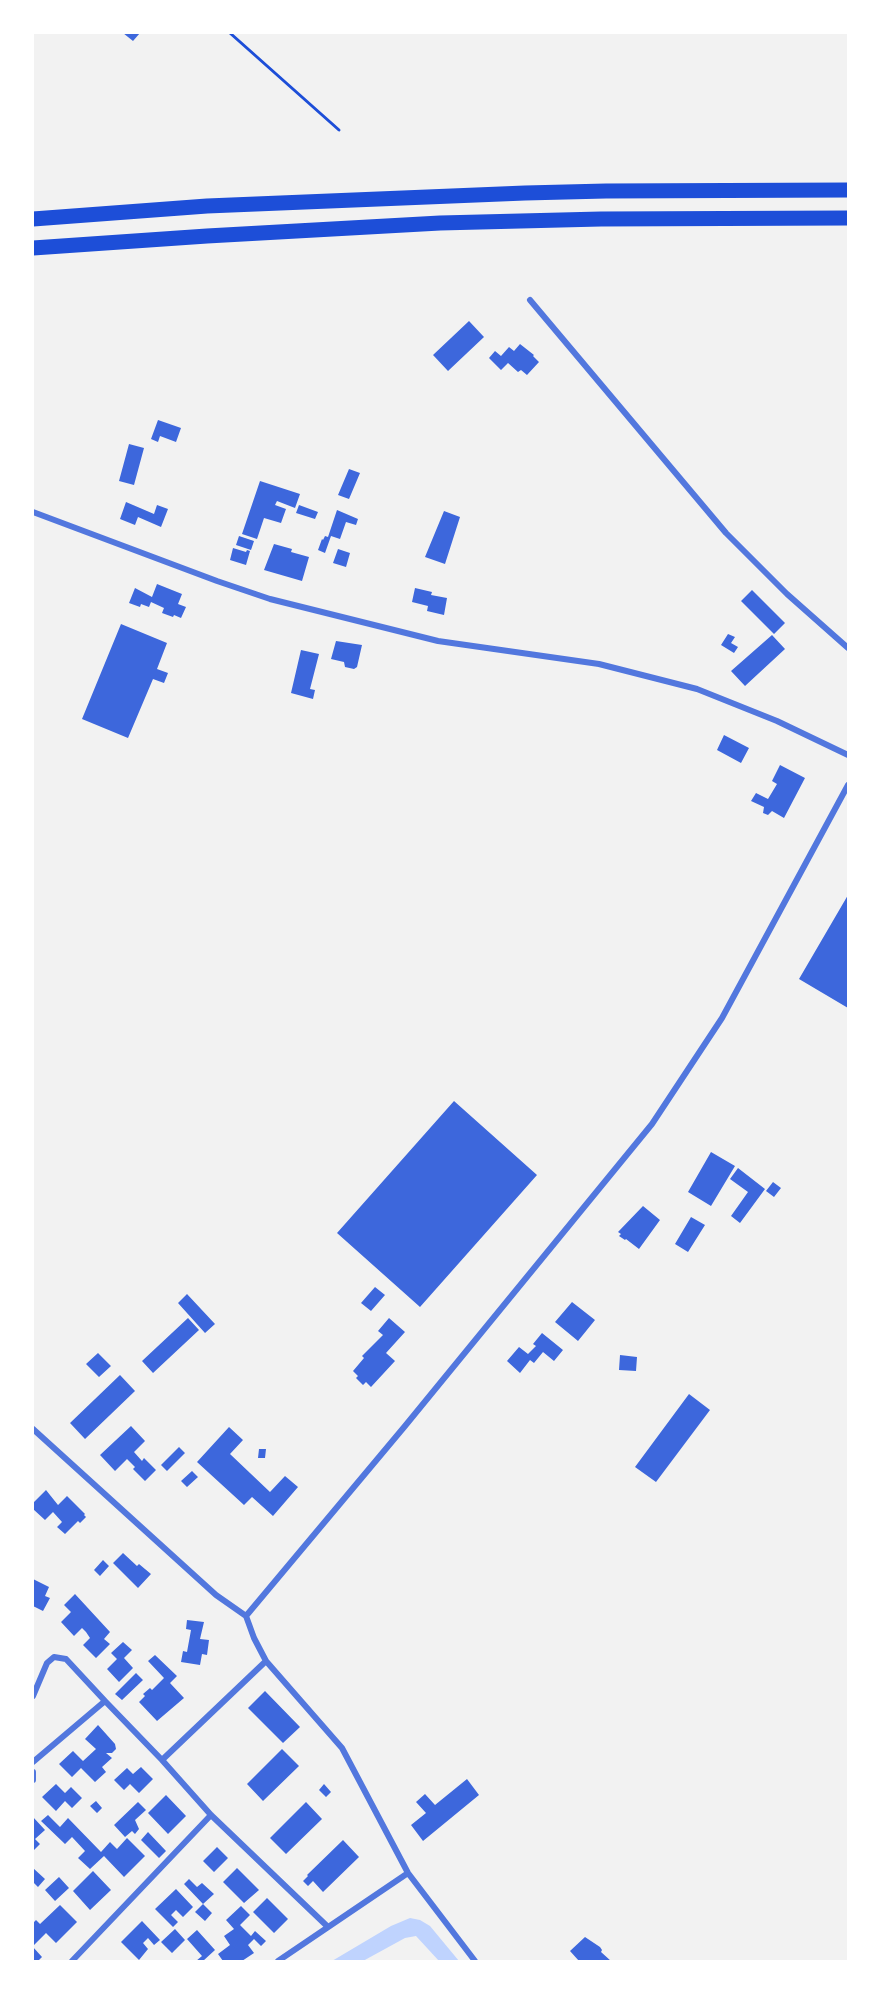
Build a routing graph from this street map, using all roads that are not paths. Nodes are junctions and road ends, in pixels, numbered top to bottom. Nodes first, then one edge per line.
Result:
1 (848, 190) edge
2 (848, 218) edge
3 (33, 219) edge
4 (33, 248) edge
5 (530, 300) dead end
6 (33, 512) edge
7 (848, 648) edge
8 (848, 755) edge
9 (848, 784) edge
10 (33, 1429) edge
11 (246, 1616) junction
12 (266, 1661) junction
13 (33, 1696) edge
14 (105, 1701) junction
15 (162, 1760) junction
16 (33, 1762) edge
17 (33, 1772) edge
18 (33, 1780) edge
19 (211, 1815) junction
20 (408, 1873) junction
21 (328, 1927) junction
22 (72, 1961) edge
23 (278, 1961) edge
24 (475, 1961) edge

1 - 3 highway
2 - 4 highway
5 - 7 street
6 - 8 street
9 - 11 street
10 - 11 street
11 - 12 street
12 - 15 street
12 - 20 street
13 - 14 street
14 - 15 street
14 - 16 street
15 - 19 street
17 - 18 street
19 - 21 street
19 - 22 street
20 - 21 street
20 - 24 street
21 - 23 street

